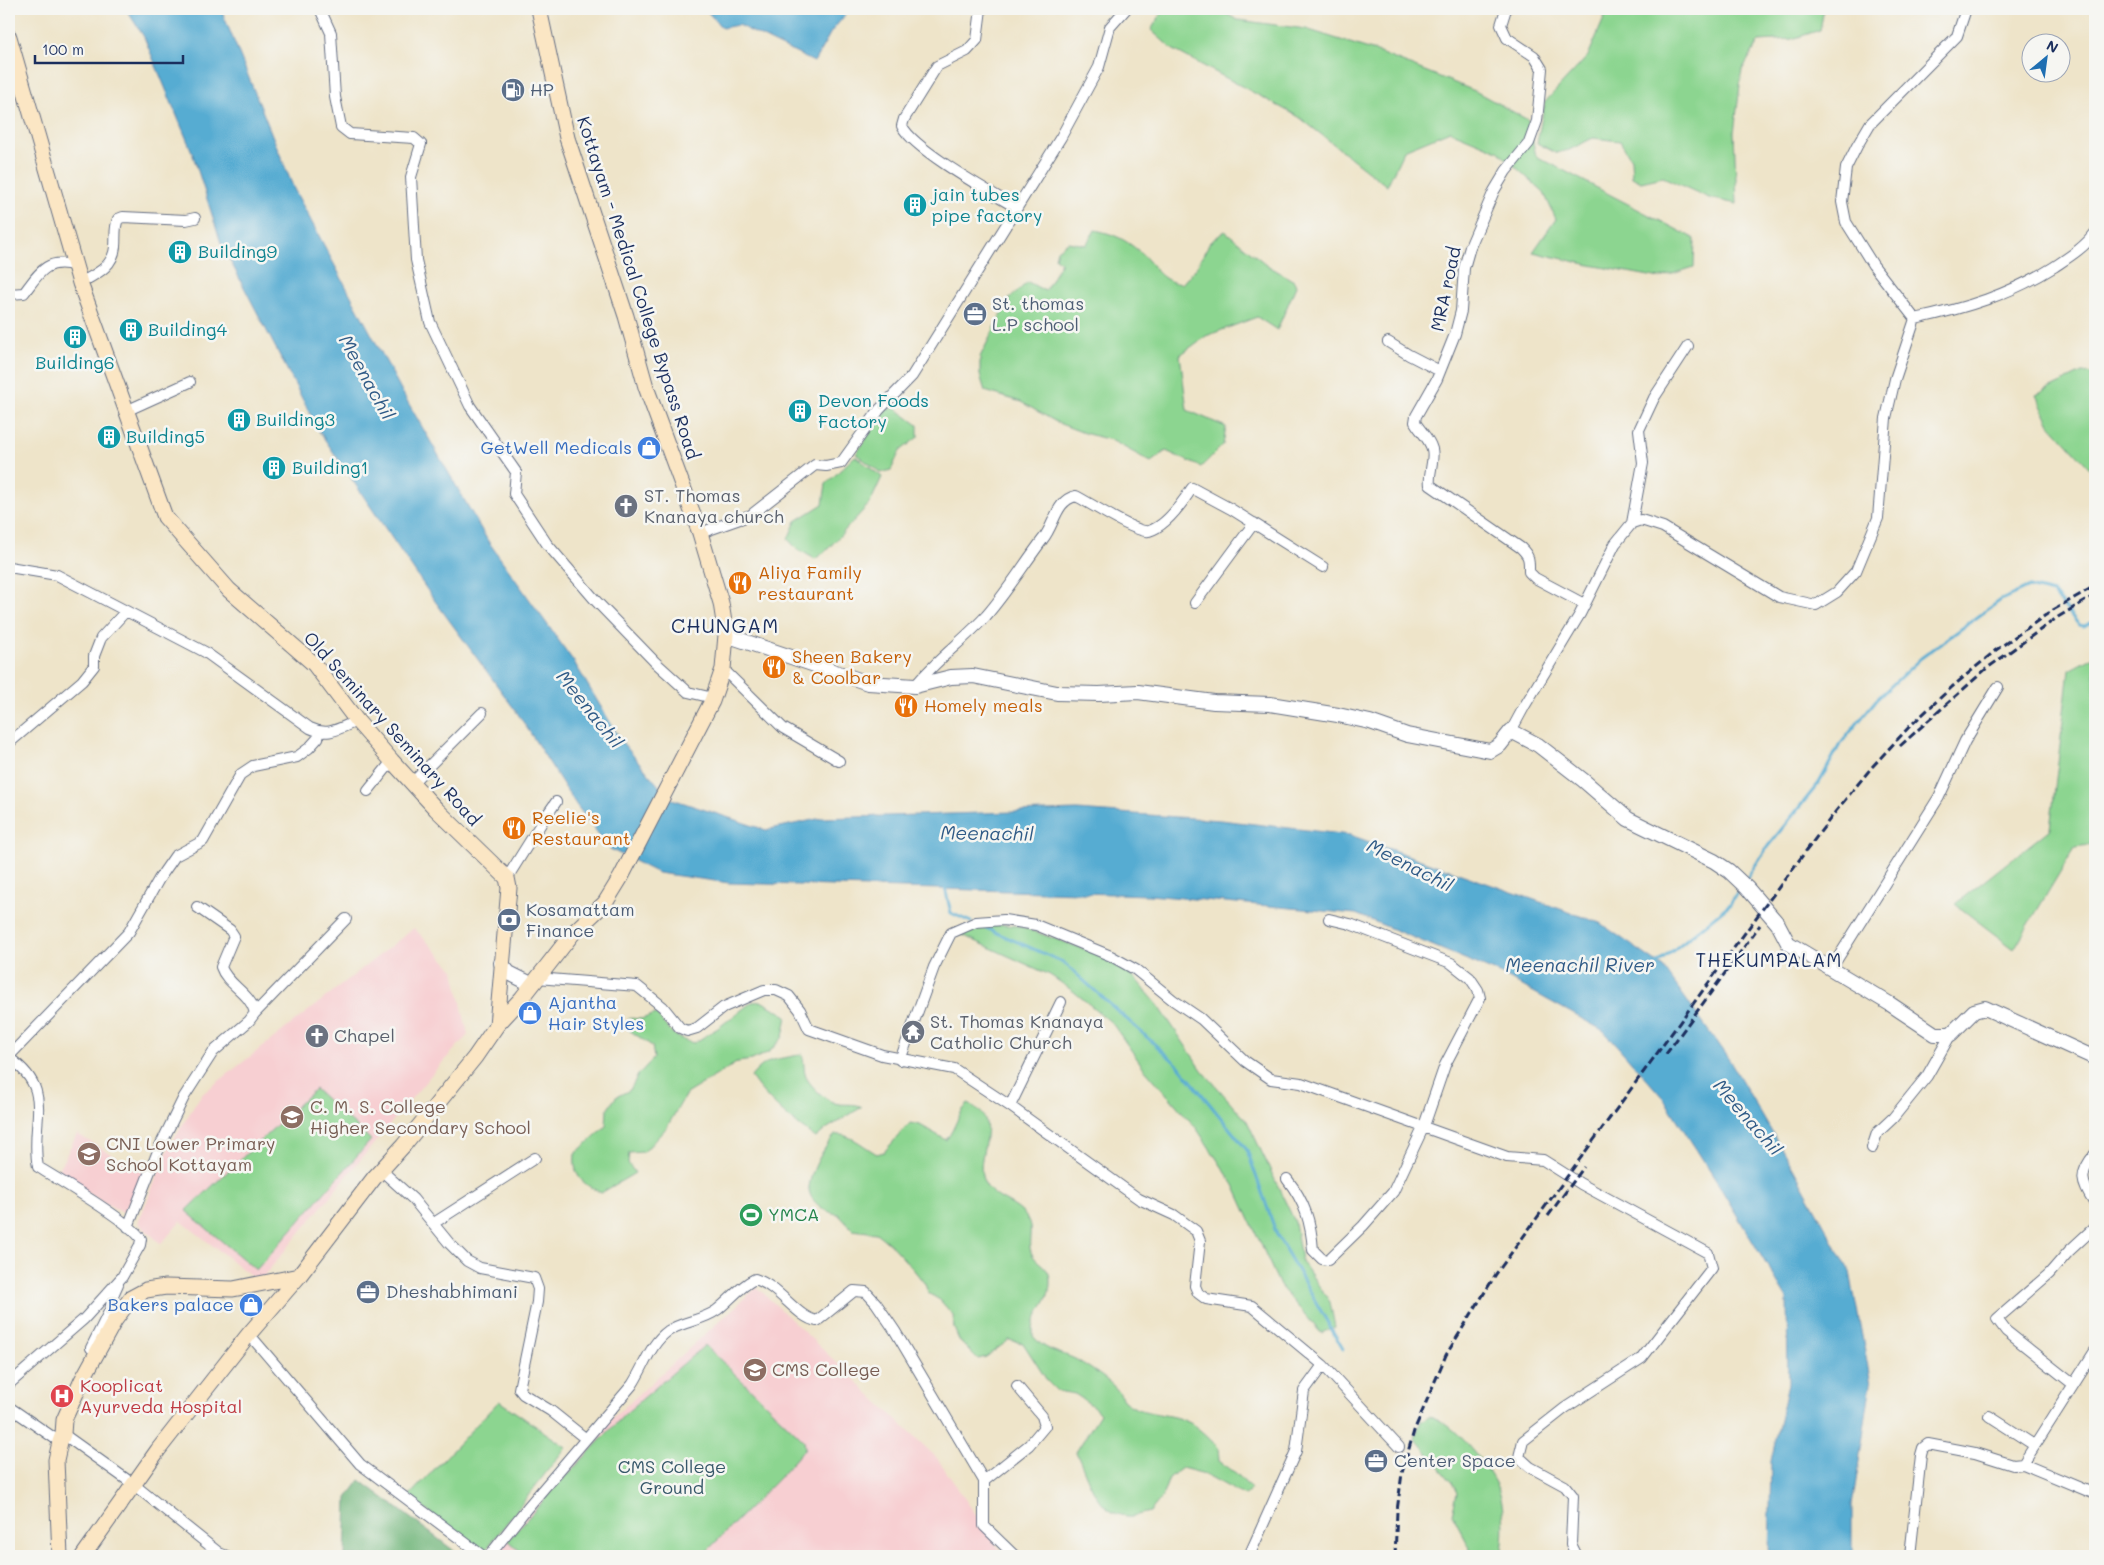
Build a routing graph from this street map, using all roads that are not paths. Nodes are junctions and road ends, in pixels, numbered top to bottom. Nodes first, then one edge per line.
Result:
1 (320, 9) edge
2 (539, 9) edge
3 (981, 9) edge
4 (1126, 9) edge
5 (1506, 9) edge
6 (1966, 9) edge
7 (9, 36) edge
8 (1017, 208) junction
9 (194, 218) dead end
10 (2095, 233) edge
11 (75, 266) junction
12 (80, 283) junction
13 (9, 294) edge
14 (1915, 319) junction
15 (1388, 342) dead end
16 (1688, 346) dead end
17 (1440, 371) junction
18 (190, 382) dead end
19 (126, 411) junction
20 (1254, 523) junction
21 (1632, 523) junction
22 (700, 533) junction
23 (9, 567) edge
24 (1323, 567) dead end
25 (1196, 603) dead end
26 (1584, 604) junction
27 (126, 610) junction
28 (726, 635) junction
29 (723, 669) junction
30 (915, 686) junction
31 (1998, 687) dead end
32 (713, 700) junction
33 (482, 713) dead end
34 (357, 721) junction
35 (1511, 731) junction
36 (320, 732) junction
37 (9, 743) edge
38 (392, 761) junction
39 (839, 761) dead end
40 (412, 783) junction
41 (368, 791) dead end
42 (556, 802) dead end
43 (507, 878) junction
44 (197, 907) dead end
45 (1329, 918) dead end
46 (346, 919) dead end
47 (501, 963) junction
48 (1831, 968) junction
49 (534, 981) junction
50 (1060, 1002) dead end
51 (255, 1013) junction
52 (496, 1026) junction
53 (1951, 1034) junction
54 (9, 1057) edge
55 (2095, 1058) edge
56 (900, 1060) junction
57 (1010, 1106) junction
58 (1424, 1126) junction
59 (1872, 1148) dead end
60 (2095, 1154) edge
61 (535, 1158) dead end
62 (381, 1170) junction
63 (1287, 1179) dead end
64 (2095, 1204) edge
65 (434, 1224) junction
66 (128, 1227) junction
67 (2095, 1227) edge
68 (122, 1276) junction
69 (299, 1276) junction
70 (249, 1334) junction
71 (2095, 1352) edge
72 (1323, 1364) junction
73 (82, 1380) junction
74 (9, 1384) edge
75 (2072, 1384) junction
76 (1017, 1386) dead end
77 (9, 1408) edge
78 (1989, 1416) dead end
79 (62, 1438) junction
80 (586, 1439) junction
81 (2034, 1445) junction
82 (1399, 1447) dead end
83 (2023, 1464) junction
84 (984, 1481) junction
85 (133, 1484) junction
86 (2095, 1494) edge
87 (60, 1556) edge
88 (83, 1556) edge
89 (227, 1556) edge
90 (483, 1556) edge
91 (489, 1556) edge
92 (1015, 1556) edge
93 (1249, 1556) edge
94 (1577, 1556) edge
95 (1910, 1556) edge

1 - 32 street
2 - 22 main road, Kottayam - Medical College Bypass Road
3 - 8 street
4 - 8 street
5 - 17 street, MRA road
6 - 14 street
7 - 11 main road, Old Seminary Seminary Road
8 - 22 street
9 - 12 street
10 - 14 street
11 - 12 main road, Old Seminary Seminary Road
11 - 13 street
12 - 19 main road, Old Seminary Seminary Road
14 - 21 street
15 - 17 street
16 - 21 street
17 - 26 street, MRA road
18 - 19 street
19 - 34 main road, Old Seminary Seminary Road
20 - 24 street
20 - 25 street
20 - 30 street
21 - 26 street
22 - 28 main road, Kottayam - Medical College Bypass Road
23 - 27 street
26 - 35 street
27 - 36 street
27 - 37 street
28 - 29 main road, Kottayam - Medical College Bypass Road
28 - 30 street
29 - 32 main road, Kottayam - Medical College Bypass Road
29 - 39 street
30 - 35 street
31 - 48 street
32 - 49 main road, Kottayam - Medical College Bypass Road
33 - 40 street
34 - 36 street
34 - 38 main road, Old Seminary Seminary Road
35 - 48 street
36 - 54 street
38 - 40 main road, Old Seminary Seminary Road
38 - 41 street
40 - 43 main road, Old Seminary Seminary Road
42 - 43 street
43 - 47 main road
44 - 51 street
45 - 58 street
46 - 51 street
47 - 49 street
47 - 52 main road
48 - 53 street
49 - 52 main road, Kottayam - Medical College Bypass Road
49 - 56 street
50 - 57 street
51 - 66 street
52 - 62 main road, Kottayam - Medical College Bypass Road
53 - 55 street
53 - 59 street
54 - 66 street
56 - 57 street
56 - 58 street
57 - 72 street
58 - 63 street
58 - 94 street
60 - 64 street
61 - 65 street
62 - 65 street
62 - 69 main road, Kottayam - Medical College Bypass Road
65 - 80 street
66 - 68 street
67 - 75 street
68 - 73 street
68 - 74 street
69 - 70 main road, Kottayam - Medical College Bypass Road
69 - 73 main road
70 - 85 main road, Kottayam - Medical College Bypass Road
70 - 90 street
71 - 75 street
72 - 82 street
72 - 93 street
73 - 79 main road
75 - 81 street
76 - 84 street
77 - 79 street
78 - 81 street
79 - 85 street
79 - 87 main road
80 - 84 street
80 - 91 street
81 - 83 street
83 - 86 street
83 - 95 street
84 - 92 street
85 - 88 main road, Kottayam - Medical College Bypass Road
85 - 89 street

